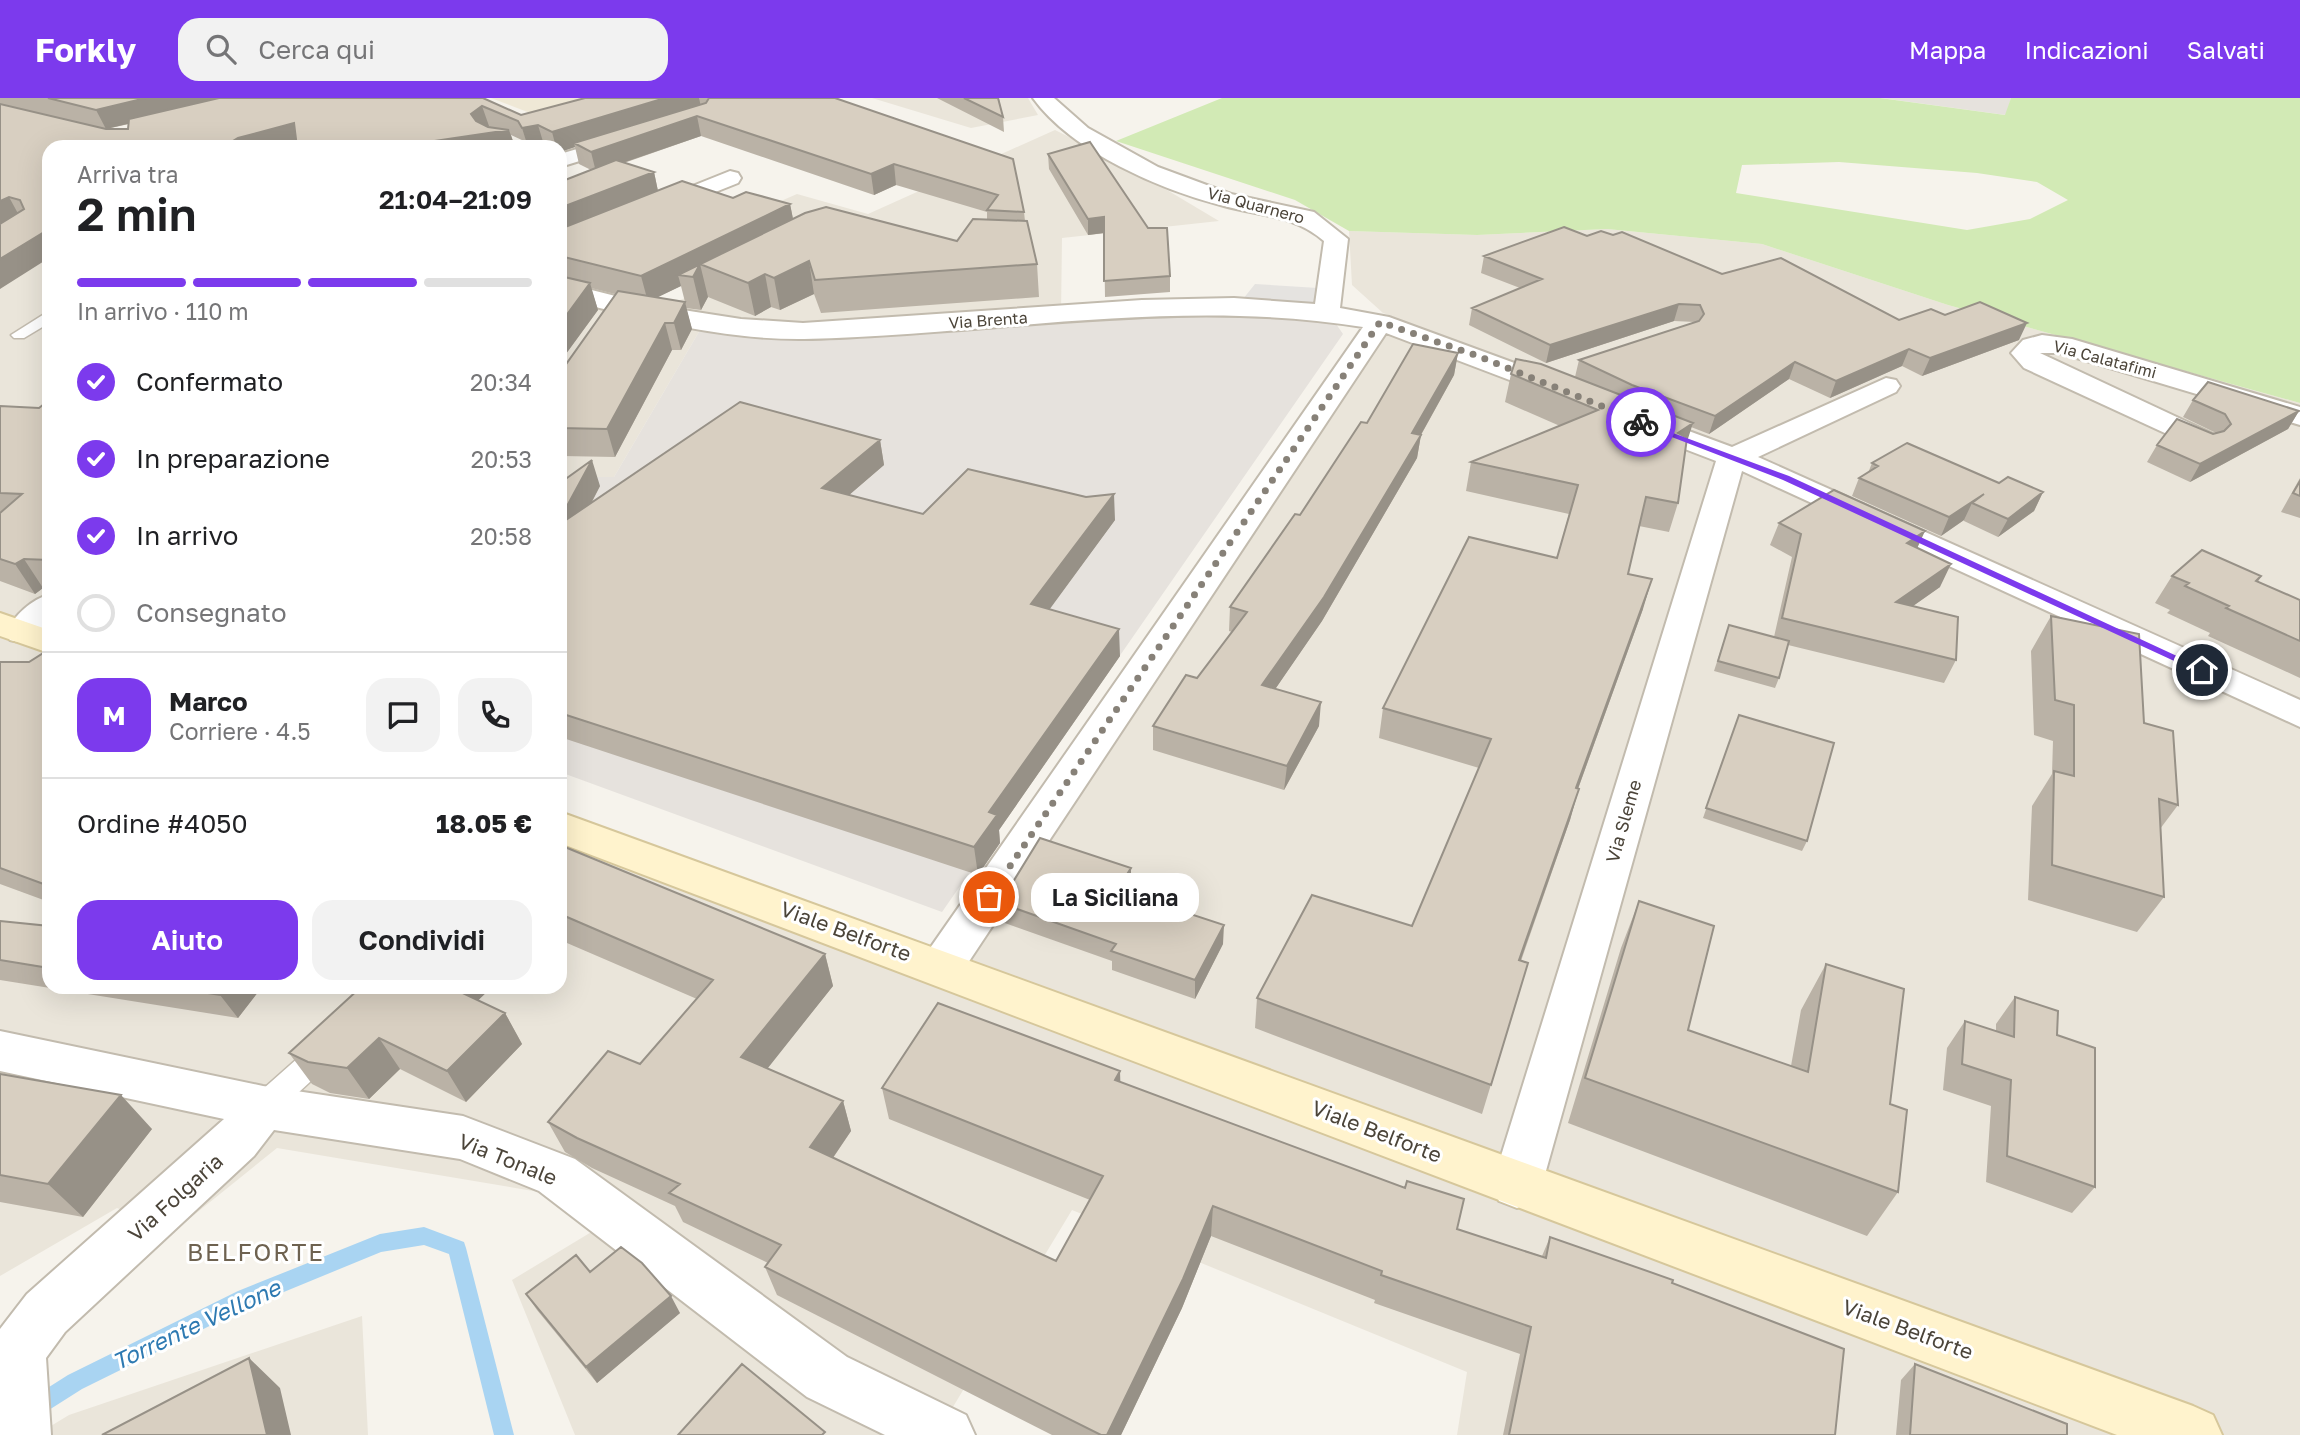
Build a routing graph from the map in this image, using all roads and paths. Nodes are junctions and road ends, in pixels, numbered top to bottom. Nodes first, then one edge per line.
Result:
1 (1043, 98) edge
2 (651, 132) edge
3 (567, 159) edge
4 (730, 178) dead end
5 (567, 244) edge
6 (567, 294) edge
7 (686, 295) edge
8 (651, 313) junction
9 (1326, 314) junction
10 (42, 320) edge
11 (1380, 322) junction
12 (19, 335) dead end
13 (1572, 366) dead end
14 (1534, 378) junction
15 (1886, 386) dead end
16 (1583, 398) edge
17 (1620, 414) edge
18 (2300, 416) edge
19 (2203, 440) edge
20 (1732, 458) junction
21 (42, 613) edge
22 (24, 632) edge
23 (2300, 715) edge
24 (567, 833) edge
25 (942, 966) junction
26 (344, 1033) edge
27 (0, 1051) edge
28 (262, 1107) junction
29 (1517, 1185) junction
30 (22, 1422) edge
31 (946, 1435) edge
32 (2193, 1435) edge

1 - 9 street, Via Quarnero
2 - 3 street
4 - 5 street
6 - 8 street, Via Brenta
7 - 8 street
8 - 9 street, Via Brenta
9 - 11 street
10 - 12 lane
11 - 14 street
11 - 25 street
13 - 14 street
14 - 16 street
15 - 20 street
17 - 20 street
18 - 19 street, Via Calatafimi
20 - 23 street
20 - 29 street, Via Sleme
21 - 22 street
24 - 25 main road, Viale Belforte
25 - 29 main road, Viale Belforte
26 - 28 lane, Via Folgaria
27 - 28 street, Via Tonale
28 - 30 street, Via Folgaria
28 - 31 street, Via Tonale
29 - 32 main road, Viale Belforte

